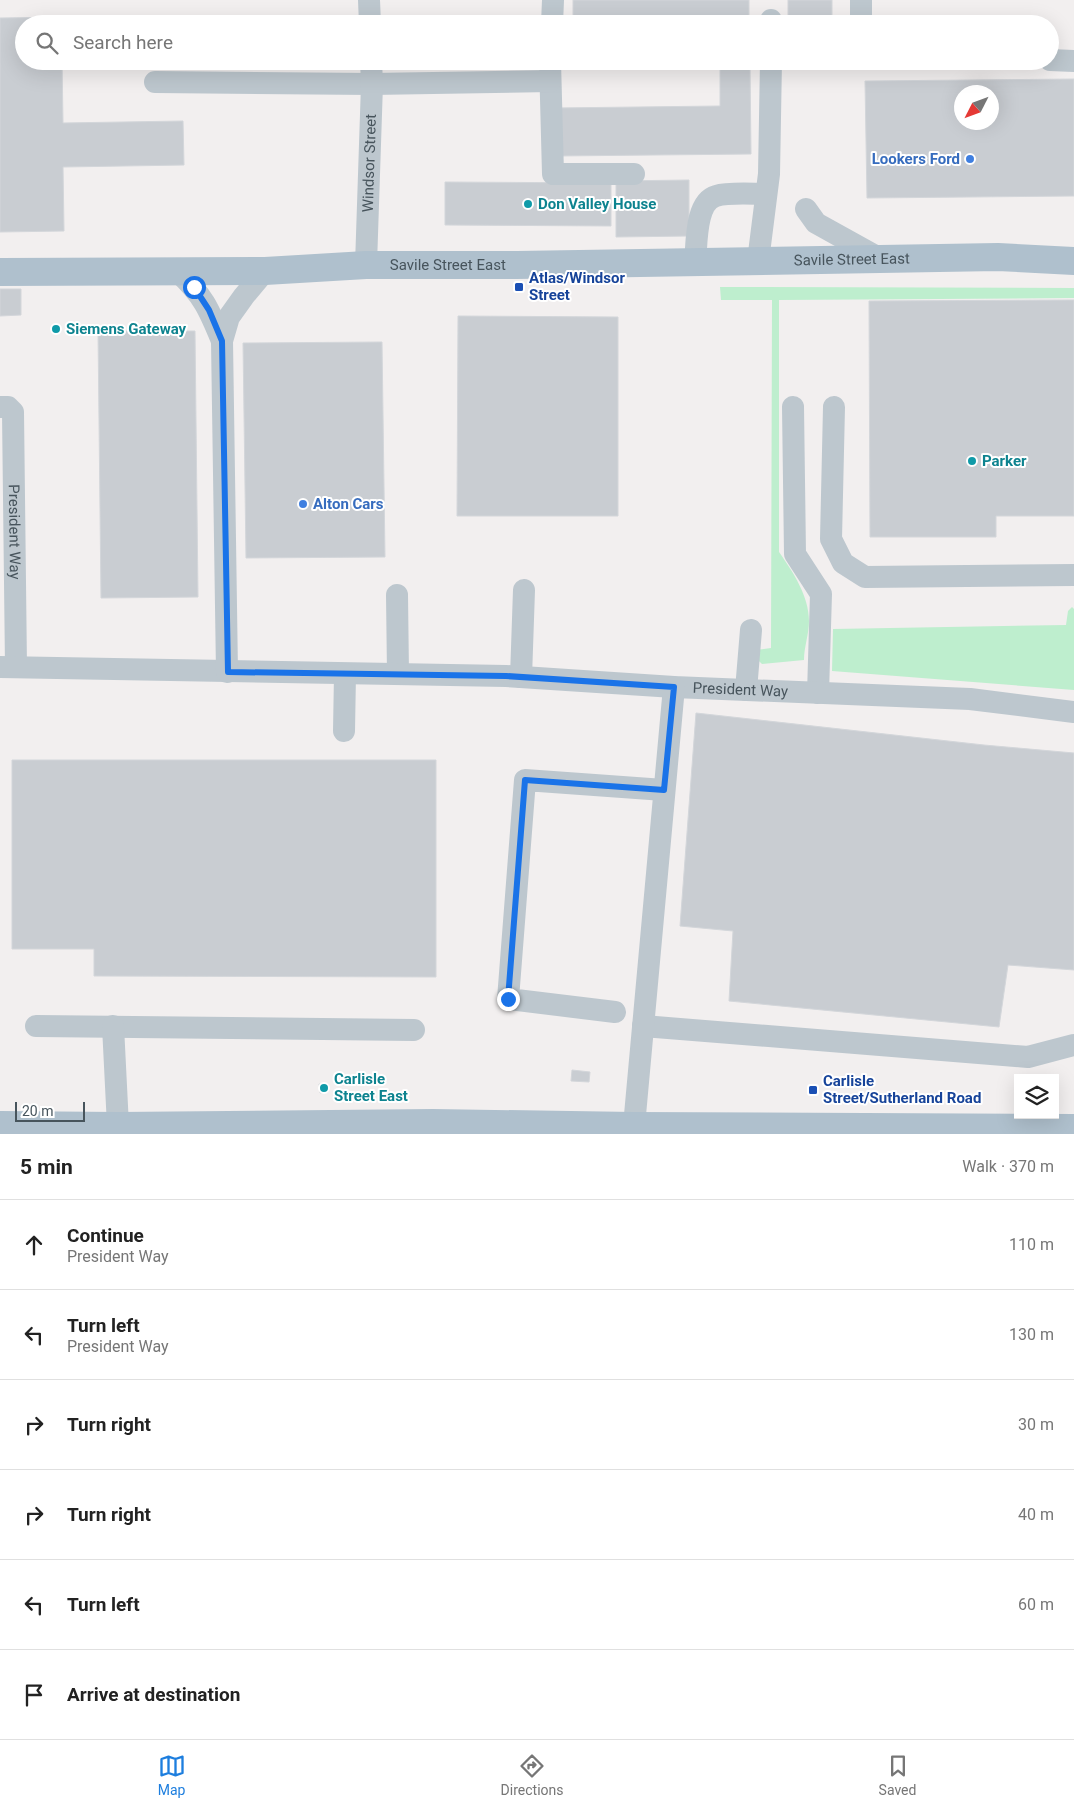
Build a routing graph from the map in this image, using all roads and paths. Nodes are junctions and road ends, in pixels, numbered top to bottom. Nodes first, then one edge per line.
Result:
1 (369, 0) edge
2 (553, 0) edge
3 (861, 0) edge
4 (370, 15) edge
5 (552, 15) edge
6 (860, 15) edge
7 (1059, 60) edge
8 (1074, 60) edge
9 (372, 70) edge
10 (771, 70) edge
11 (550, 71) edge
12 (155, 82) dead end
13 (372, 84) junction
14 (634, 174) dead end
15 (766, 194) junction
16 (806, 209) dead end
17 (880, 259) junction
18 (758, 261) junction
19 (1074, 261) edge
20 (694, 262) junction
21 (366, 265) junction
22 (265, 271) junction
23 (0, 272) edge
24 (177, 272) junction
25 (222, 341) junction
26 (0, 407) edge
27 (793, 407) dead end
28 (834, 407) dead end
29 (1074, 575) edge
30 (524, 590) dead end
31 (397, 595) dead end
32 (750, 630) dead end
33 (8, 667) edge
34 (228, 672) junction
35 (345, 674) junction
36 (398, 674) junction
37 (521, 677) junction
38 (674, 687) junction
39 (746, 690) junction
40 (818, 693) junction
41 (1074, 712) edge
42 (344, 731) dead end
43 (664, 790) junction
44 (615, 1012) dead end
45 (36, 1026) dead end
46 (113, 1026) junction
47 (643, 1026) junction
48 (414, 1030) dead end
49 (1074, 1045) edge
50 (0, 1125) edge
51 (118, 1126) junction
52 (634, 1126) junction
53 (433, 1128) edge
54 (1074, 1128) edge

1 - 4 street
2 - 5 street
3 - 6 street
7 - 8 street
9 - 13 street, Windsor Street
10 - 15 street
11 - 13 street
11 - 14 street
12 - 13 street
13 - 21 street, Windsor Street
15 - 18 street
15 - 20 street
16 - 17 street
17 - 18 main road, Savile Street East
17 - 19 main road, Savile Street East
18 - 20 main road, Savile Street East
20 - 21 main road, Savile Street East
21 - 22 main road, Savile Street East
22 - 24 main road, Savile Street East
22 - 25 street
23 - 24 main road, Savile Street East
24 - 25 street
25 - 34 street
26 - 33 street, President Way
27 - 40 street
28 - 29 street
30 - 37 street
31 - 36 street
32 - 39 street
33 - 34 street, President Way
34 - 35 street, President Way
35 - 36 street, President Way
35 - 42 street
36 - 37 street, President Way
37 - 38 street, President Way
38 - 39 street, President Way
38 - 43 street
39 - 40 street, President Way
40 - 41 street, President Way
43 - 44 street
43 - 47 street
45 - 46 street
46 - 48 street
46 - 51 street
47 - 49 street
47 - 52 street
50 - 51 main road
51 - 53 main road
52 - 53 main road
52 - 54 main road

